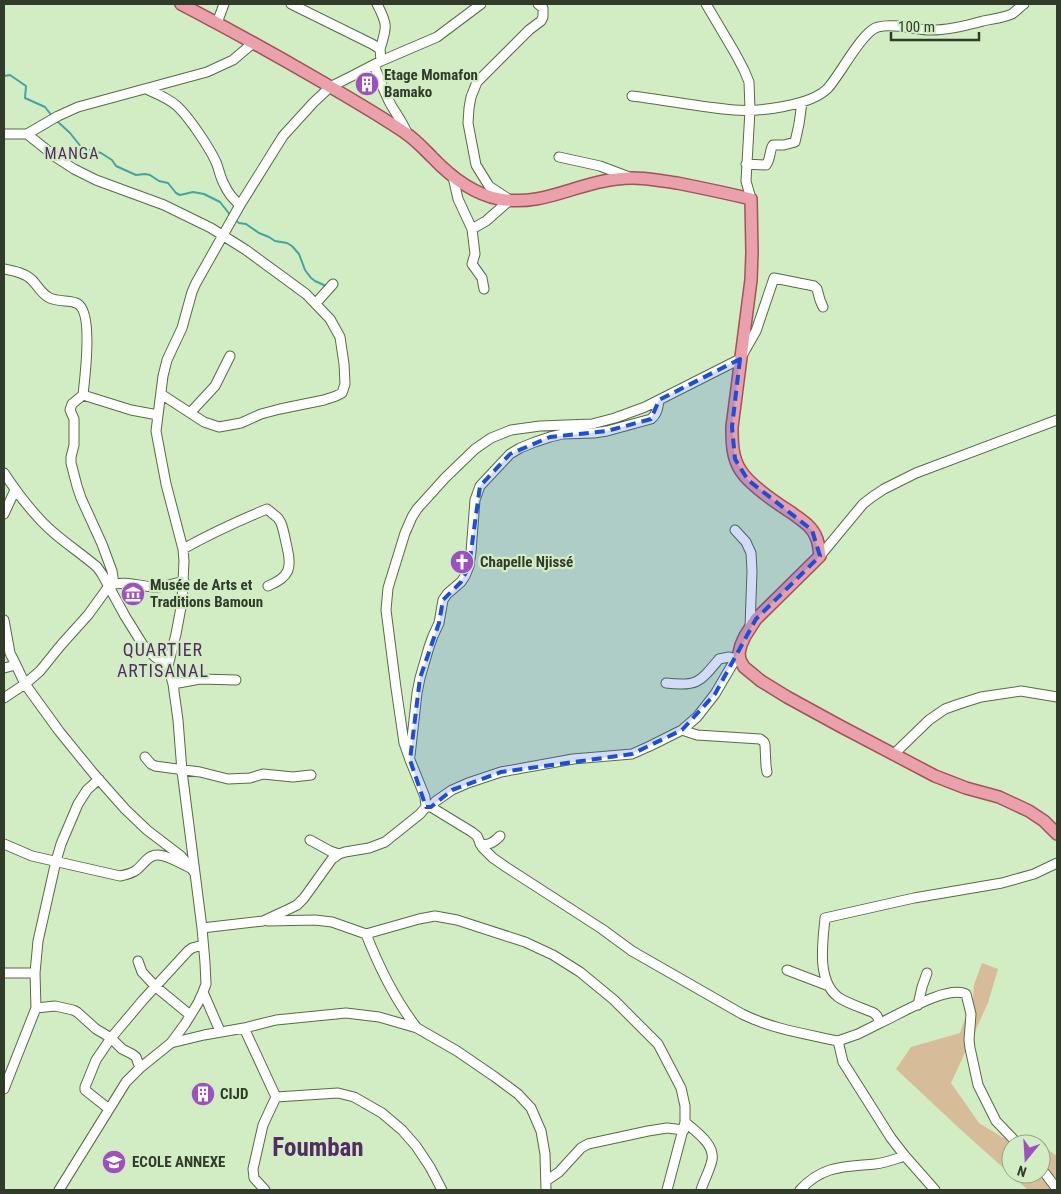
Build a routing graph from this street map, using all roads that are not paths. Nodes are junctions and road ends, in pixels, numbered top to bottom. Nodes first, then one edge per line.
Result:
1 (181, 4) edge
2 (224, 4) edge
3 (291, 4) edge
4 (378, 4) edge
5 (481, 4) edge
6 (538, 4) edge
7 (706, 4) edge
8 (1024, 4) edge
9 (217, 22) junction
10 (253, 43) junction
11 (380, 49) junction
12 (377, 63) junction
13 (330, 87) junction
14 (146, 89) junction
15 (632, 96) dead end
16 (802, 102) junction
17 (750, 110) junction
18 (4, 134) edge
19 (27, 134) junction
20 (406, 134) junction
21 (560, 157) dead end
22 (746, 164) junction
23 (453, 177) junction
24 (631, 178) junction
25 (751, 199) junction
26 (510, 200) junction
27 (240, 205) junction
28 (472, 229) junction
29 (223, 236) junction
30 (4, 269) edge
31 (333, 284) dead end
32 (484, 289) dead end
33 (316, 303) junction
34 (823, 307) dead end
35 (230, 356) dead end
36 (740, 359) junction
37 (160, 394) junction
38 (83, 395) junction
39 (659, 400) junction
40 (190, 413) junction
41 (158, 415) junction
42 (1057, 420) edge
43 (4, 473) edge
44 (15, 490) junction
45 (4, 514) edge
46 (734, 530) dead end
47 (183, 549) junction
48 (820, 556) junction
49 (184, 581) junction
50 (112, 585) junction
51 (268, 586) dead end
52 (4, 620) edge
53 (750, 627) junction
54 (737, 656) junction
55 (16, 666) junction
56 (168, 666) junction
57 (4, 668) edge
58 (236, 680) dead end
59 (25, 684) junction
60 (173, 684) junction
61 (666, 684) dead end
62 (1057, 697) edge
63 (4, 698) edge
64 (682, 730) junction
65 (894, 754) junction
66 (145, 757) dead end
67 (410, 760) junction
68 (182, 770) junction
69 (767, 772) dead end
70 (310, 774) dead end
71 (99, 779) junction
72 (429, 807) junction
73 (1057, 834) edge
74 (500, 836) dead end
75 (310, 840) dead end
76 (4, 844) edge
77 (480, 844) junction
78 (339, 854) junction
79 (56, 861) junction
80 (1057, 863) edge
81 (193, 870) junction
82 (263, 921) junction
83 (202, 928) junction
84 (366, 934) junction
85 (203, 945) junction
86 (138, 961) dead end
87 (787, 970) dead end
88 (4, 973) edge
89 (35, 973) junction
90 (927, 973) dead end
91 (829, 986) junction
92 (156, 987) junction
93 (203, 992) junction
94 (918, 1004) junction
95 (36, 1008) junction
96 (190, 1015) junction
97 (880, 1023) junction
98 (244, 1028) junction
99 (417, 1028) junction
100 (220, 1031) junction
101 (111, 1038) junction
102 (838, 1041) junction
103 (171, 1043) junction
104 (140, 1068) junction
105 (4, 1089) edge
106 (276, 1097) junction
107 (109, 1109) junction
108 (685, 1126) junction
109 (1008, 1134) edge
110 (905, 1156) junction
111 (546, 1186) edge
112 (59, 1190) edge
113 (265, 1190) edge
114 (442, 1190) edge
115 (667, 1190) edge
116 (701, 1190) edge
117 (800, 1190) edge
118 (935, 1190) edge

1 - 9 main road
2 - 9 street
3 - 11 street
4 - 11 street
5 - 12 street
6 - 26 street
7 - 17 street
8 - 16 street
9 - 10 main road
10 - 13 main road
10 - 14 street
11 - 12 street
12 - 13 street
12 - 20 street
13 - 20 main road
13 - 27 street
14 - 19 street
14 - 27 street
15 - 17 street
16 - 17 street
16 - 22 street
17 - 22 street
18 - 19 street
19 - 29 street
20 - 23 main road
21 - 24 street
22 - 25 street
23 - 26 main road
23 - 28 street
24 - 25 main road
24 - 26 main road
25 - 36 main road
26 - 28 street
27 - 29 street
28 - 32 street
29 - 33 street
29 - 37 street
30 - 38 street
31 - 33 street
33 - 40 street
34 - 36 street
35 - 40 street
36 - 39 street
36 - 48 main road
37 - 40 street
37 - 41 street
38 - 41 street
38 - 50 street
39 - 67 street
39 - 67 street
41 - 47 street
42 - 48 street
43 - 44 street
44 - 45 street
44 - 50 street
46 - 53 street
47 - 49 street
47 - 51 street
48 - 53 main road
49 - 50 street
49 - 56 street
50 - 56 street
50 - 59 street
52 - 55 street
53 - 54 main road
54 - 61 street
54 - 64 street
54 - 65 main road
55 - 57 street
55 - 59 street
56 - 60 street
58 - 60 street
59 - 63 street
59 - 71 street
60 - 68 street
62 - 65 street
64 - 69 street
64 - 72 street
65 - 73 main road
66 - 68 street
67 - 72 street
68 - 70 street
68 - 81 street
71 - 79 street
71 - 81 street
72 - 77 street
72 - 78 street
74 - 77 street
75 - 78 street
76 - 79 street
77 - 102 street
78 - 82 street
79 - 81 street
79 - 89 street
80 - 91 street
81 - 83 street
82 - 83 street
82 - 84 street
83 - 85 street
84 - 99 street
84 - 108 street
85 - 92 street
85 - 93 street
86 - 92 street
87 - 91 street
88 - 89 street
89 - 95 street
90 - 94 street
91 - 97 street
92 - 96 street
92 - 101 street
93 - 96 street
93 - 100 street
94 - 97 street
94 - 109 street
95 - 101 street
95 - 105 street
96 - 103 street
97 - 102 street
98 - 99 street
98 - 100 street
98 - 106 street
99 - 111 street
100 - 103 street
101 - 104 street
101 - 107 street
102 - 110 street
103 - 104 street
104 - 107 street
106 - 113 street
106 - 114 street
107 - 112 street
108 - 111 street
108 - 115 street
108 - 116 street
110 - 117 street
110 - 118 street

